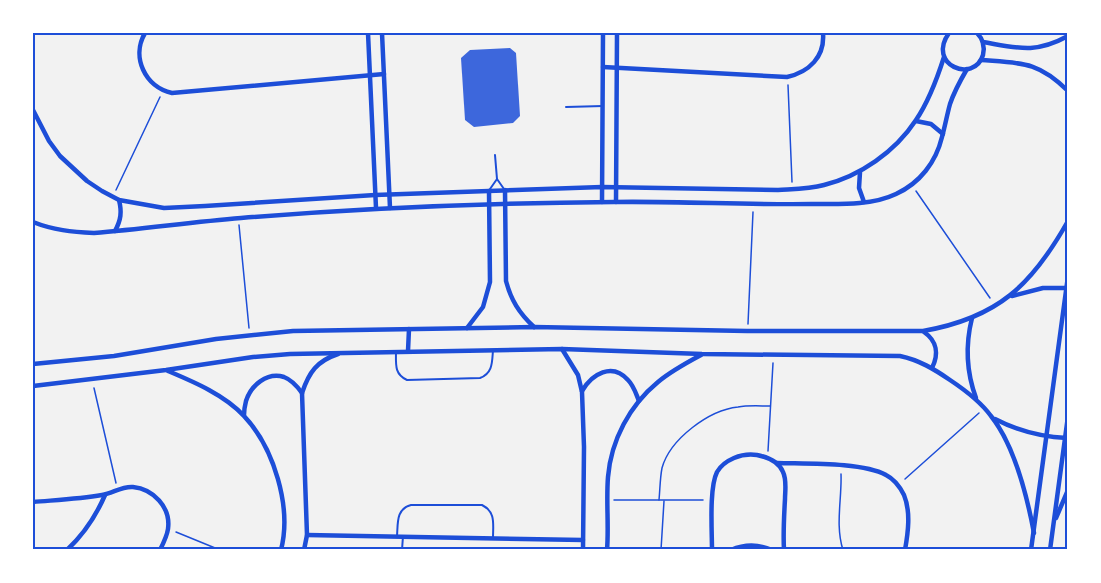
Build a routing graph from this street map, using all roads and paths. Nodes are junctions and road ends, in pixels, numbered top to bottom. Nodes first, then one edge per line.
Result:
1 (145, 33) edge
2 (368, 33) edge
3 (382, 33) edge
4 (603, 33) edge
5 (616, 33) edge
6 (823, 33) edge
7 (949, 33) edge
8 (977, 33) edge
9 (1068, 36) edge
10 (983, 42) junction
11 (944, 57) junction
12 (981, 60) junction
13 (603, 67) junction
14 (616, 68) junction
15 (967, 69) junction
16 (384, 74) junction
17 (370, 75) junction
18 (787, 77) junction
19 (163, 91) junction
20 (1068, 91) edge
21 (603, 106) junction
22 (566, 107) dead end
23 (33, 110) edge
24 (916, 121) junction
25 (943, 134) junction
26 (495, 155) dead end
27 (860, 172) junction
28 (497, 179) junction
29 (912, 185) junction
30 (602, 187) junction
31 (616, 187) junction
32 (793, 189) junction
33 (505, 190) junction
34 (489, 191) junction
35 (389, 194) junction
36 (375, 195) junction
37 (113, 196) junction
38 (119, 200) junction
39 (602, 202) junction
40 (616, 202) junction
41 (864, 202) junction
42 (489, 205) junction
43 (505, 205) junction
44 (753, 205) junction
45 (376, 208) junction
46 (390, 208) junction
47 (239, 218) junction
48 (1068, 221) edge
49 (33, 222) edge
50 (115, 231) junction
51 (1068, 276) edge
52 (1067, 288) edge
53 (1009, 297) junction
54 (996, 306) junction
55 (972, 318) junction
56 (534, 327) junction
57 (467, 328) junction
58 (408, 329) junction
59 (747, 331) junction
60 (923, 331) junction
61 (249, 334) junction
62 (562, 349) junction
63 (493, 350) junction
64 (396, 351) junction
65 (408, 351) junction
66 (342, 352) junction
67 (702, 354) junction
68 (773, 354) junction
69 (33, 364) edge
70 (932, 368) junction
71 (166, 370) junction
72 (92, 379) junction
73 (33, 386) edge
74 (582, 392) junction
75 (302, 393) junction
76 (976, 400) junction
77 (639, 401) junction
78 (770, 406) junction
79 (985, 408) junction
80 (244, 415) junction
81 (1068, 416) edge
82 (993, 418) junction
83 (1046, 436) junction
84 (1066, 438) edge
85 (768, 458) junction
86 (777, 463) junction
87 (840, 466) junction
88 (898, 485) junction
89 (117, 489) junction
90 (1068, 490) edge
91 (105, 495) junction
92 (608, 500) junction
93 (659, 500) junction
94 (664, 500) junction
95 (712, 500) junction
96 (33, 502) edge
97 (1053, 526) junction
98 (168, 528) junction
99 (1034, 533) junction
100 (307, 535) junction
101 (397, 536) junction
102 (403, 536) junction
103 (493, 538) junction
104 (583, 540) junction
105 (67, 550) edge
106 (160, 550) edge
107 (220, 550) edge
108 (281, 550) edge
109 (304, 550) edge
110 (402, 550) edge
111 (583, 550) edge
112 (608, 550) edge
113 (661, 550) edge
114 (712, 550) edge
115 (731, 550) edge
116 (772, 550) edge
117 (784, 550) edge
118 (843, 550) edge
119 (905, 550) edge
120 (1031, 550) edge
121 (1050, 550) edge

1 - 19 street
2 - 17 street
3 - 16 street
4 - 13 street
5 - 14 street
6 - 18 street
7 - 11 street
8 - 10 street
9 - 10 street
10 - 12 street
11 - 15 street
11 - 24 street
12 - 15 street
12 - 20 street
13 - 14 street
13 - 21 street
14 - 18 street
14 - 31 street
15 - 25 street
16 - 17 street
16 - 35 street
17 - 19 street
17 - 36 street
18 - 32 path
19 - 37 path
21 - 22 lane
21 - 30 street
23 - 37 street
24 - 25 street
24 - 27 street
25 - 29 street
26 - 28 lane
27 - 32 street
27 - 41 street
28 - 33 lane
28 - 34 lane
29 - 41 street
29 - 54 path
30 - 31 street
30 - 33 street
30 - 39 street
31 - 32 street
31 - 40 street
33 - 34 street
33 - 43 street
34 - 35 street
34 - 42 street
35 - 36 street
35 - 46 street
36 - 38 street
36 - 45 street
37 - 38 street
38 - 50 street
39 - 40 street
39 - 43 street
40 - 44 street
41 - 44 street
42 - 43 street
42 - 46 street
42 - 57 street
43 - 56 street
44 - 59 path
45 - 46 street
45 - 47 street
47 - 50 street
47 - 61 path
48 - 53 street
49 - 50 street
51 - 52 street
52 - 53 street
52 - 83 street
53 - 54 street
54 - 55 street
55 - 60 street
55 - 76 street
56 - 57 street
56 - 59 street
57 - 58 street
58 - 61 street
58 - 65 street
59 - 60 street
60 - 70 street
61 - 69 street
62 - 63 street
62 - 67 street
62 - 74 street
63 - 64 lane
63 - 65 street
64 - 65 street
64 - 66 street
66 - 71 street
66 - 75 street
67 - 68 street
67 - 77 street
68 - 70 street
68 - 78 path
70 - 76 street
71 - 72 street
71 - 80 street
72 - 73 street
72 - 89 path
74 - 77 street
74 - 104 street
75 - 80 street
75 - 100 street
76 - 79 street
77 - 92 street
78 - 85 path
78 - 93 path
79 - 82 street
79 - 88 path
80 - 108 street
81 - 84 street
82 - 83 street
82 - 99 street
83 - 84 street
83 - 99 street
84 - 97 street
85 - 86 street
85 - 95 street
86 - 87 street
86 - 117 street
87 - 88 street
87 - 118 path
88 - 119 street
89 - 91 street
89 - 98 street
90 - 97 street
91 - 96 street
91 - 105 street
92 - 93 path
92 - 112 street
93 - 94 path
94 - 95 path
94 - 113 path
95 - 114 street
97 - 121 street
98 - 106 street
98 - 107 path
99 - 120 street
100 - 101 street
100 - 109 street
101 - 102 street
101 - 103 lane
102 - 103 street
102 - 110 lane
103 - 104 street
104 - 111 street
115 - 116 street

